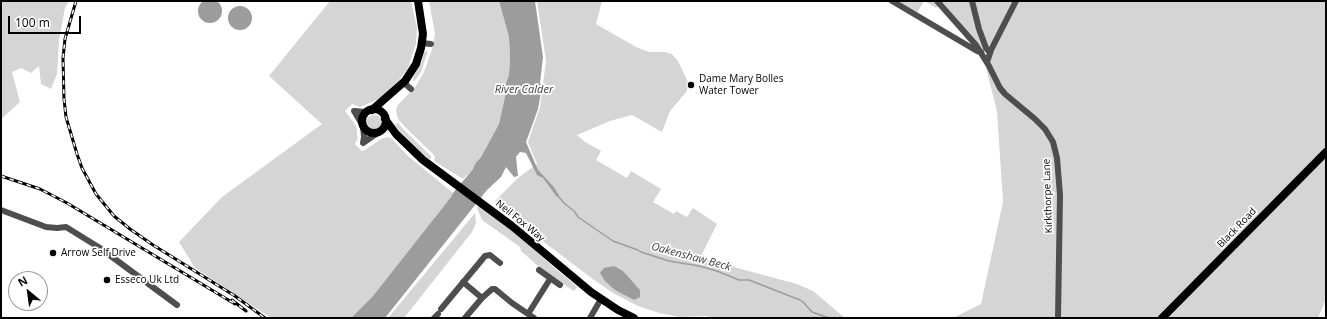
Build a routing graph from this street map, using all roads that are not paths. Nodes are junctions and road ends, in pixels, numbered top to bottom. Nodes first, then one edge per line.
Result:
1 (418, 1) edge
2 (937, 1) edge
3 (972, 1) edge
4 (1016, 1) edge
5 (896, 2) edge
6 (422, 43) junction
7 (431, 44) dead end
8 (981, 52) junction
9 (990, 53) junction
10 (987, 62) junction
11 (403, 82) junction
12 (411, 89) dead end
13 (385, 99) junction
14 (369, 111) junction
15 (384, 116) junction
16 (363, 126) junction
17 (380, 131) junction
18 (396, 134) junction
19 (1326, 152) edge
20 (1, 210) edge
21 (500, 263) dead end
22 (539, 270) dead end
23 (550, 279) junction
24 (463, 282) junction
25 (560, 285) dead end
26 (482, 298) junction
27 (601, 299) junction
28 (177, 305) dead end
29 (438, 314) edge
30 (528, 314) junction
31 (1060, 317) edge
32 (465, 318) edge
33 (534, 318) edge
34 (590, 318) edge
35 (634, 318) edge
36 (1162, 318) edge

1 - 6 main road
2 - 8 street, Kirkthorpe Lane
3 - 9 street
4 - 9 street
5 - 8 street
6 - 7 street
6 - 11 main road
8 - 10 street, Kirkthorpe Lane
9 - 10 street
10 - 31 street, Kirkthorpe Lane
11 - 12 street
11 - 13 main road
13 - 14 main road
13 - 15 main road
14 - 15 main road
14 - 16 main road
14 - 16 street
15 - 17 main road
15 - 18 main road, Neil Fox Way
16 - 17 main road
16 - 17 street
17 - 18 main road
18 - 27 main road, Neil Fox Way
19 - 36 main road, Black Road
20 - 28 street
21 - 24 street
22 - 23 street
23 - 25 street
23 - 30 street
24 - 26 street
24 - 29 street
26 - 30 street
26 - 32 street
27 - 34 street
27 - 35 main road, Neil Fox Way
30 - 33 street

